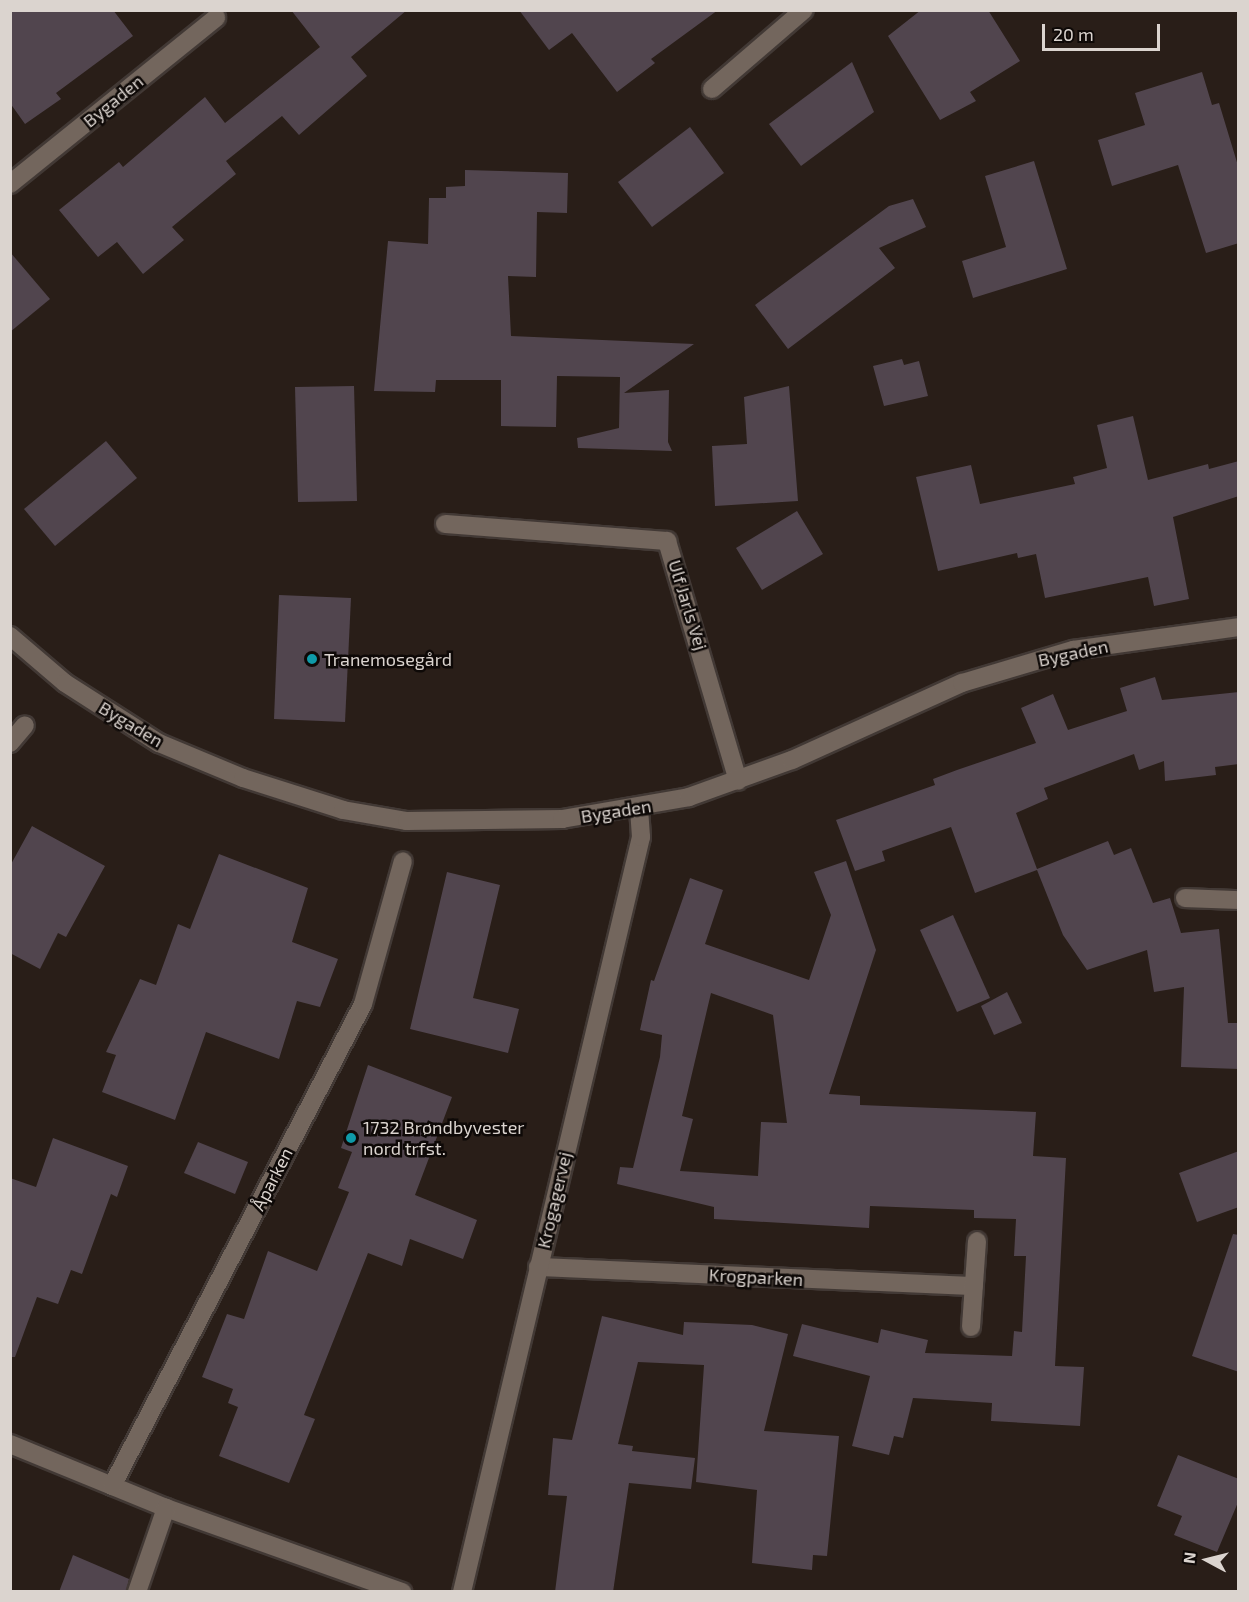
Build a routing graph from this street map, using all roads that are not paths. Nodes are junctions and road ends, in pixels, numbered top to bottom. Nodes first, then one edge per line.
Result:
1 (804, 10) edge
2 (216, 18) dead end
3 (712, 89) dead end
4 (10, 184) edge
5 (445, 524) dead end
6 (1239, 627) edge
7 (10, 636) edge
8 (25, 725) dead end
9 (10, 743) edge
10 (738, 781) junction
11 (639, 809) junction
12 (403, 861) dead end
13 (1185, 898) dead end
14 (1239, 900) edge
15 (977, 1241) dead end
16 (538, 1267) junction
17 (974, 1286) junction
18 (971, 1327) dead end
19 (10, 1444) edge
20 (112, 1486) junction
21 (166, 1508) junction
22 (137, 1592) edge
23 (402, 1592) edge
24 (462, 1592) edge

1 - 3 street
2 - 4 street, Bygaden
5 - 10 street, Ulf Jarls Vej
6 - 10 street, Bygaden
7 - 11 street, Bygaden
8 - 9 street
10 - 11 street, Bygaden
11 - 16 street, Krogagervej
12 - 20 street, Åparken
13 - 14 street
15 - 17 street
16 - 17 street, Krogparken
16 - 24 street, Krogagervej
17 - 18 street
19 - 20 street
20 - 21 street
21 - 22 street
21 - 23 street

